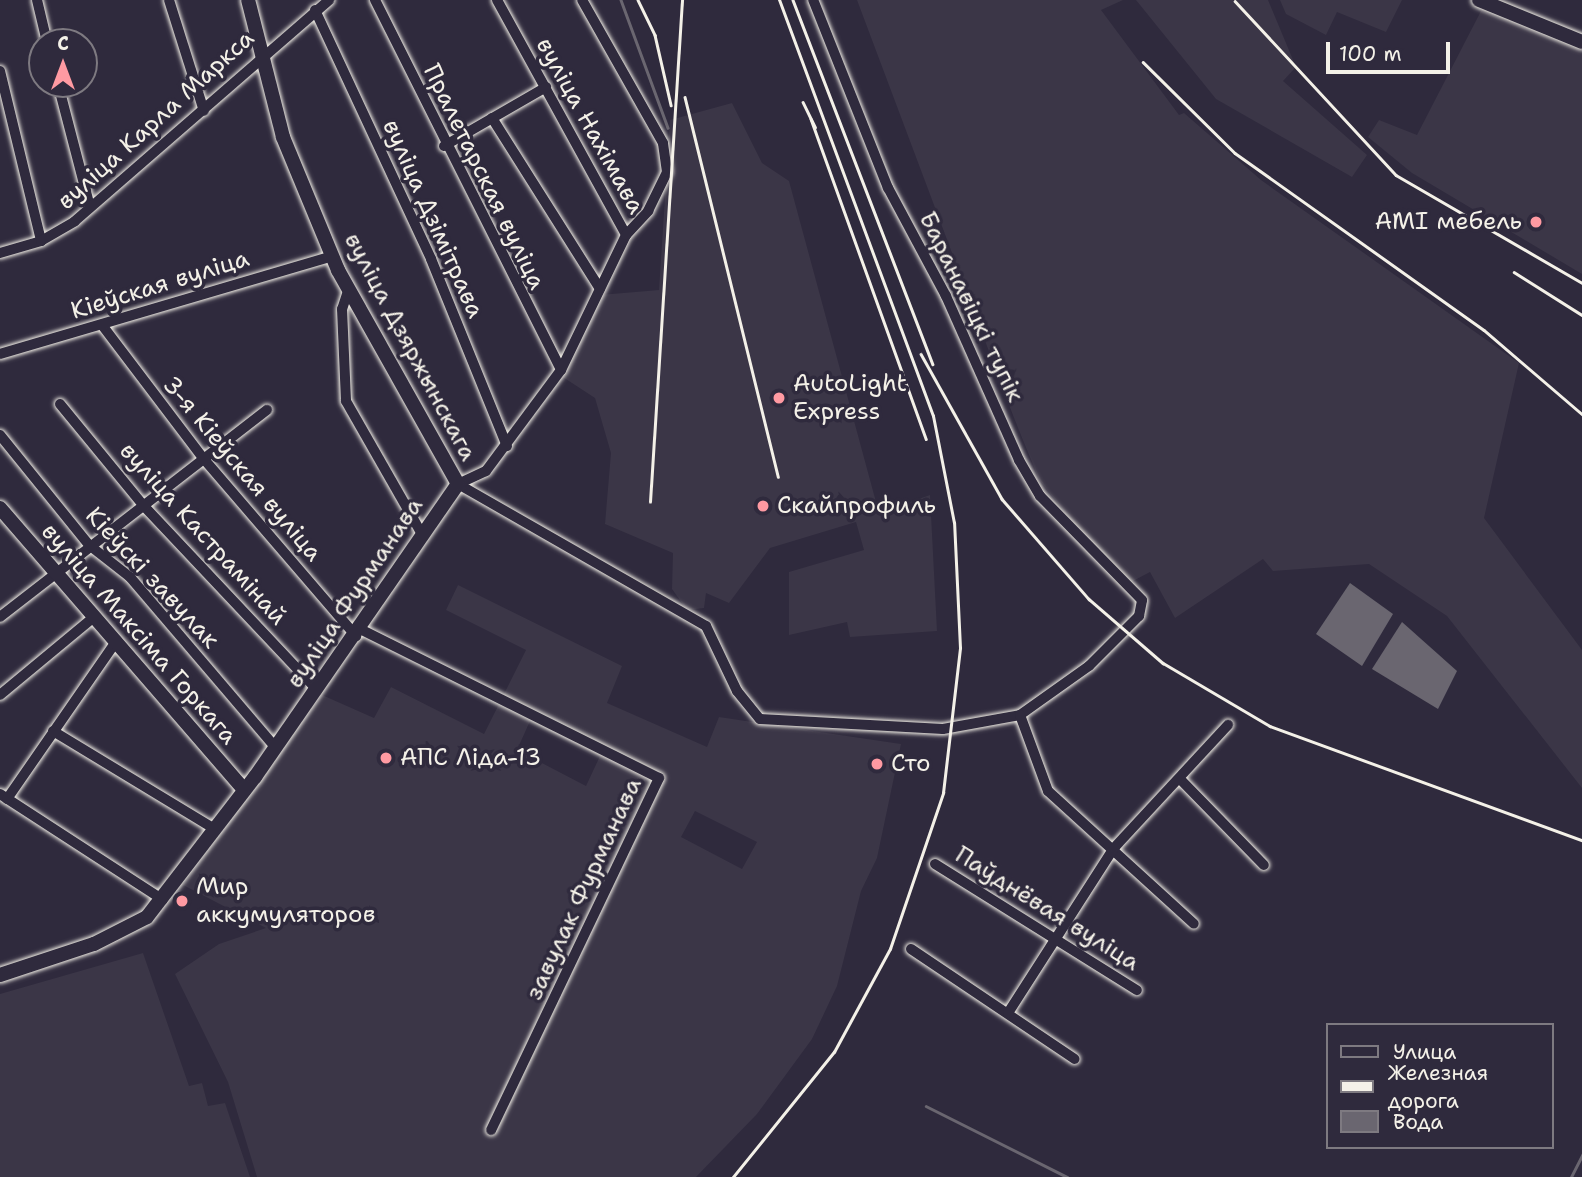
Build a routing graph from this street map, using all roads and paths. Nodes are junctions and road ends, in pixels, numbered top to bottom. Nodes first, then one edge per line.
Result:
1 (37, 0) edge
2 (169, 0) edge
3 (248, 0) edge
4 (329, 0) edge
5 (375, 0) edge
6 (497, 0) edge
7 (582, 0) edge
8 (813, 0) edge
9 (1479, 0) edge
10 (315, 10) junction
11 (44, 28) edge
12 (1582, 42) edge
13 (260, 55) junction
14 (0, 71) edge
15 (546, 87) junction
16 (62, 98) edge
17 (204, 111) junction
18 (492, 118) junction
19 (444, 146) junction
20 (90, 207) junction
21 (626, 235) junction
22 (41, 241) junction
23 (0, 253) edge
24 (332, 256) junction
25 (600, 289) junction
26 (348, 291) junction
27 (102, 325) junction
28 (0, 354) edge
29 (561, 370) junction
30 (60, 404) dead end
31 (267, 410) dead end
32 (0, 435) edge
33 (507, 446) junction
34 (203, 458) junction
35 (458, 484) junction
36 (142, 504) junction
37 (0, 508) edge
38 (422, 534) junction
39 (89, 545) junction
40 (57, 573) junction
41 (0, 617) edge
42 (94, 617) junction
43 (358, 633) junction
44 (115, 643) junction
45 (317, 690) junction
46 (0, 695) edge
47 (1020, 715) junction
48 (1228, 725) dead end
49 (53, 731) junction
50 (276, 748) junction
51 (1180, 779) junction
52 (244, 790) junction
53 (4, 796) edge
54 (215, 829) junction
55 (1114, 848) junction
56 (935, 864) dead end
57 (1264, 865) dead end
58 (163, 900) junction
59 (1194, 925) dead end
60 (1051, 939) junction
61 (911, 949) dead end
62 (0, 975) edge
63 (1137, 990) dead end
64 (1008, 1013) junction
65 (1075, 1059) dead end
66 (491, 1129) dead end

1 - 11 street
2 - 17 street
3 - 13 street, вуліца Дзяржынскага
4 - 10 street, вуліца Карла Маркса
5 - 19 street, Пралетарская вуліца
6 - 15 street, вуліца Нахімава
7 - 21 street, вуліца Фурманава
8 - 47 street, Баранавіцкі тупік
9 - 12 street
10 - 13 street, вуліца Карла Маркса
10 - 33 street, вуліца Дзімітрава
13 - 17 street, вуліца Карла Маркса
13 - 24 street, вуліца Дзяржынскага
14 - 22 street
15 - 18 street
15 - 21 street, вуліца Нахімава
16 - 20 street
17 - 20 street, вуліца Карла Маркса
18 - 19 street
18 - 25 street
19 - 29 street, Пралетарская вуліца
20 - 22 street, вуліца Карла Маркса
21 - 25 street, вуліца Фурманава
22 - 23 street, вуліца Карла Маркса
24 - 26 street, вуліца Дзяржынскага
24 - 27 street, Кіеўская вуліца
25 - 29 street, вуліца Фурманава
26 - 35 street, вуліца Дзяржынскага
26 - 38 street
27 - 28 street, Кіеўская вуліца
27 - 34 street, 3-я Кіеўская вуліца
29 - 33 street, вуліца Фурманава
30 - 36 street, вуліца Кастрамінай
31 - 34 street
32 - 39 street, Кіеўскі завулак
33 - 35 street, вуліца Фурманава
34 - 36 street
34 - 43 street, 3-я Кіеўская вуліца
35 - 38 street, вуліца Фурманава
35 - 47 street, вуліца Дзяржынскага
36 - 39 street
36 - 45 street, вуліца Кастрамінай
37 - 40 street, вуліца Максіма Горкага
38 - 43 street, вуліца Фурманава
39 - 40 street
39 - 50 street, Кіеўскі завулак
40 - 41 street
40 - 42 street, вуліца Максіма Горкага
42 - 44 street, вуліца Максіма Горкага
42 - 46 street
43 - 45 street, вуліца Фурманава
43 - 66 street, завулак Фурманава
44 - 49 street
44 - 52 street, вуліца Максіма Горкага
45 - 50 street, вуліца Фурманава
47 - 55 street
48 - 51 street
49 - 53 street
49 - 54 street
50 - 52 street, вуліца Фурманава
51 - 55 street
51 - 57 street
52 - 54 street, вуліца Фурманава
53 - 58 street
54 - 58 street, вуліца Фурманава
55 - 59 street
55 - 60 street
56 - 60 street, Паўднёвая вуліца
58 - 62 street, вуліца Фурманава
60 - 63 street, Паўднёвая вуліца
60 - 64 street
61 - 64 street
64 - 65 street

